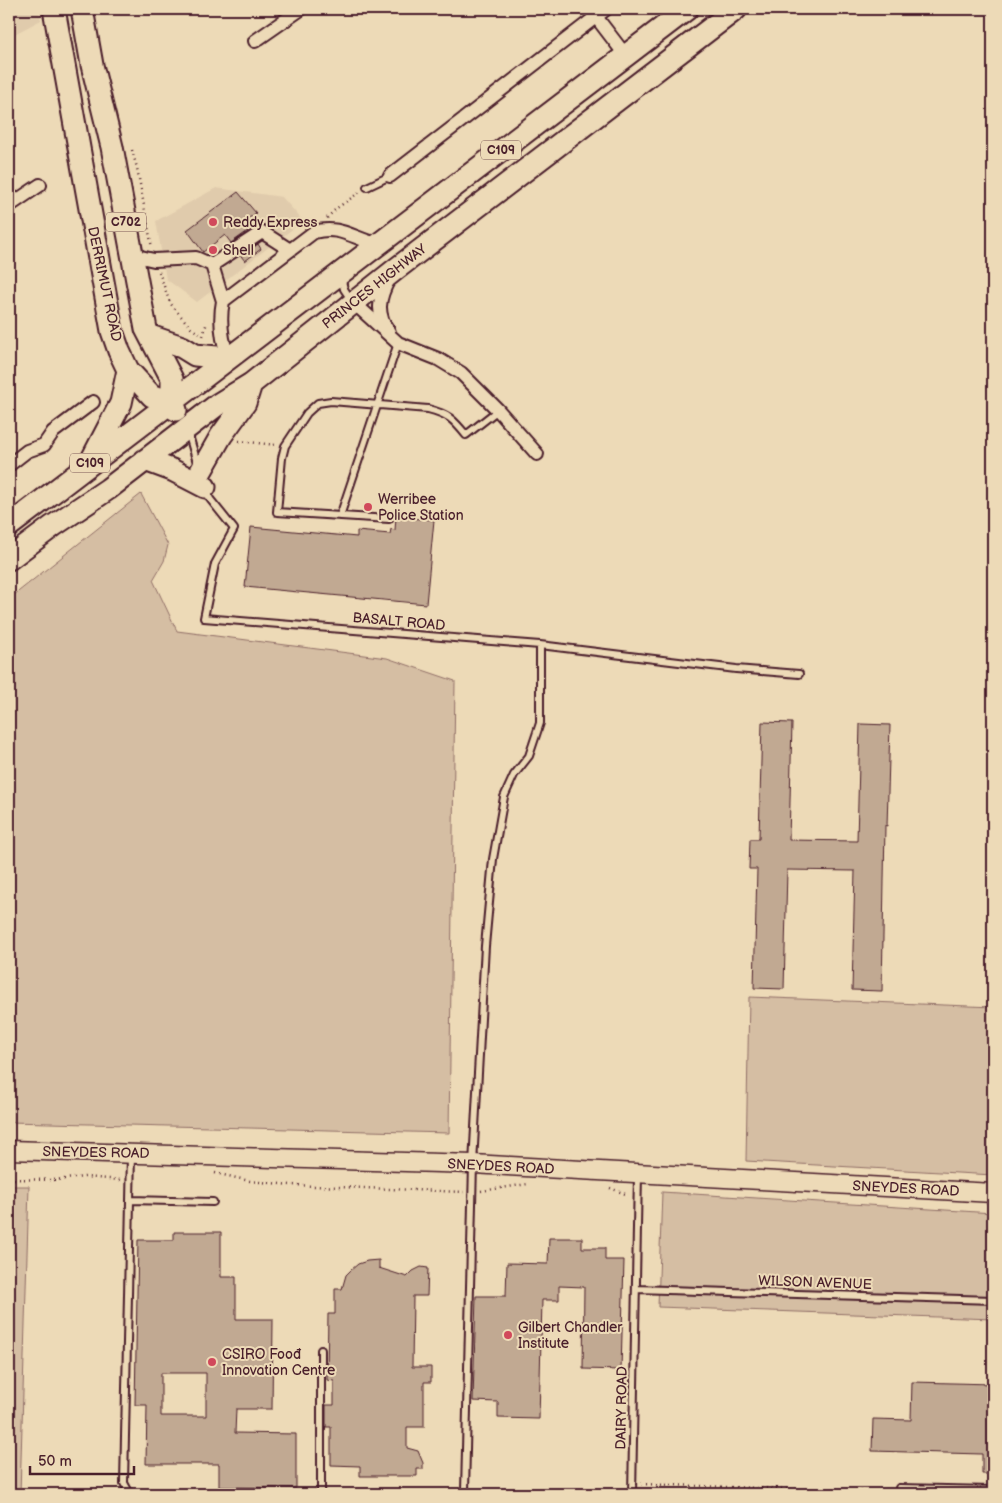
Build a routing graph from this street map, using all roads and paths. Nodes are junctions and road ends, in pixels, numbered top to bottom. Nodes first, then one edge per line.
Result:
1 (54, 9) edge
2 (82, 9) edge
3 (300, 9) edge
4 (606, 9) edge
5 (687, 9) edge
6 (736, 9) edge
7 (593, 13) edge
8 (255, 41) dead end
9 (626, 56) junction
10 (642, 80) junction
11 (390, 176) joint
12 (40, 184) dead end
13 (367, 187) joint
14 (9, 206) edge
15 (314, 232) junction
16 (377, 244) junction
17 (290, 250) junction
18 (132, 255) junction
19 (154, 260) junction
20 (212, 265) junction
21 (396, 269) junction
22 (342, 271) junction
23 (223, 302) junction
24 (353, 302) junction
25 (150, 336) junction
26 (203, 336) dead end
27 (398, 343) junction
28 (228, 358) junction
29 (128, 370) junction
30 (251, 384) junction
31 (172, 401) junction
32 (93, 402) dead end
33 (378, 404) junction
34 (498, 410) junction
35 (187, 429) junction
36 (238, 441) dead end
37 (285, 446) junction
38 (537, 454) dead end
39 (145, 460) junction
40 (9, 465) edge
41 (88, 465) junction
42 (203, 480) junction
43 (340, 516) junction
44 (389, 519) dead end
45 (9, 526) edge
46 (9, 559) edge
47 (540, 645) junction
48 (799, 674) dead end
49 (9, 1150) edge
50 (131, 1153) junction
51 (474, 1164) junction
52 (212, 1172) dead end
53 (638, 1173) junction
54 (130, 1178) junction
55 (9, 1179) edge
56 (535, 1183) dead end
57 (605, 1186) dead end
58 (473, 1192) junction
59 (993, 1193) edge
60 (638, 1198) junction
61 (130, 1200) junction
62 (213, 1202) dead end
63 (636, 1289) junction
64 (993, 1300) edge
65 (321, 1350) dead end
66 (632, 1484) junction
67 (899, 1488) joint
68 (993, 1490) edge
69 (130, 1494) edge
70 (321, 1494) edge
71 (462, 1494) edge
72 (632, 1494) edge

1 - 29 highway, DERRIMUT ROAD / C702
2 - 18 highway, C702
3 - 8 street
4 - 7 street
5 - 9 highway, C109
6 - 10 highway, PRINCES HIGHWAY / C109
7 - 9 street
7 - 11 street
9 - 10 highway
9 - 16 highway, C109
10 - 21 highway, PRINCES HIGHWAY / C109
11 - 13 lane
12 - 14 street
13 - 15 path
15 - 16 street
15 - 17 street
16 - 22 highway, C109
17 - 20 street
17 - 23 street
18 - 19 street
18 - 25 highway, C702
19 - 20 street
19 - 26 path
20 - 23 street
21 - 24 highway, PRINCES HIGHWAY / C109
21 - 27 street
22 - 24 lane
22 - 28 highway, C109
23 - 28 street
24 - 27 street
24 - 30 highway, PRINCES HIGHWAY / C109
25 - 28 highway
25 - 31 highway, C702
27 - 33 lane
27 - 34 street
28 - 31 highway, C109
29 - 31 highway, DERRIMUT ROAD / C702
29 - 41 highway
30 - 35 highway, PRINCES HIGHWAY / C109
30 - 42 highway
31 - 35 highway, C702
31 - 41 highway, C109
32 - 40 street
33 - 34 lane
33 - 37 lane
33 - 43 lane
34 - 38 street
35 - 39 highway, PRINCES HIGHWAY / C109
35 - 42 lane, BASALT ROAD
36 - 37 path
37 - 43 lane
39 - 42 highway
39 - 46 highway, PRINCES HIGHWAY / C109
41 - 45 highway, C109
42 - 47 lane, BASALT ROAD
43 - 44 lane
47 - 48 lane, BASALT ROAD
47 - 51 lane
49 - 50 main road, SNEYDES ROAD
50 - 51 main road, SNEYDES ROAD
50 - 54 lane
51 - 53 main road, SNEYDES ROAD
51 - 58 lane
52 - 58 path
53 - 59 main road, SNEYDES ROAD
53 - 60 lane, DAIRY ROAD
54 - 55 path
54 - 61 lane
56 - 58 path
57 - 60 path
58 - 71 lane
60 - 63 lane, DAIRY ROAD
61 - 62 lane
61 - 69 lane
63 - 64 lane, WILSON AVENUE
63 - 66 lane, DAIRY ROAD
65 - 70 lane
66 - 67 path
66 - 72 lane, DAIRY ROAD
67 - 68 lane

